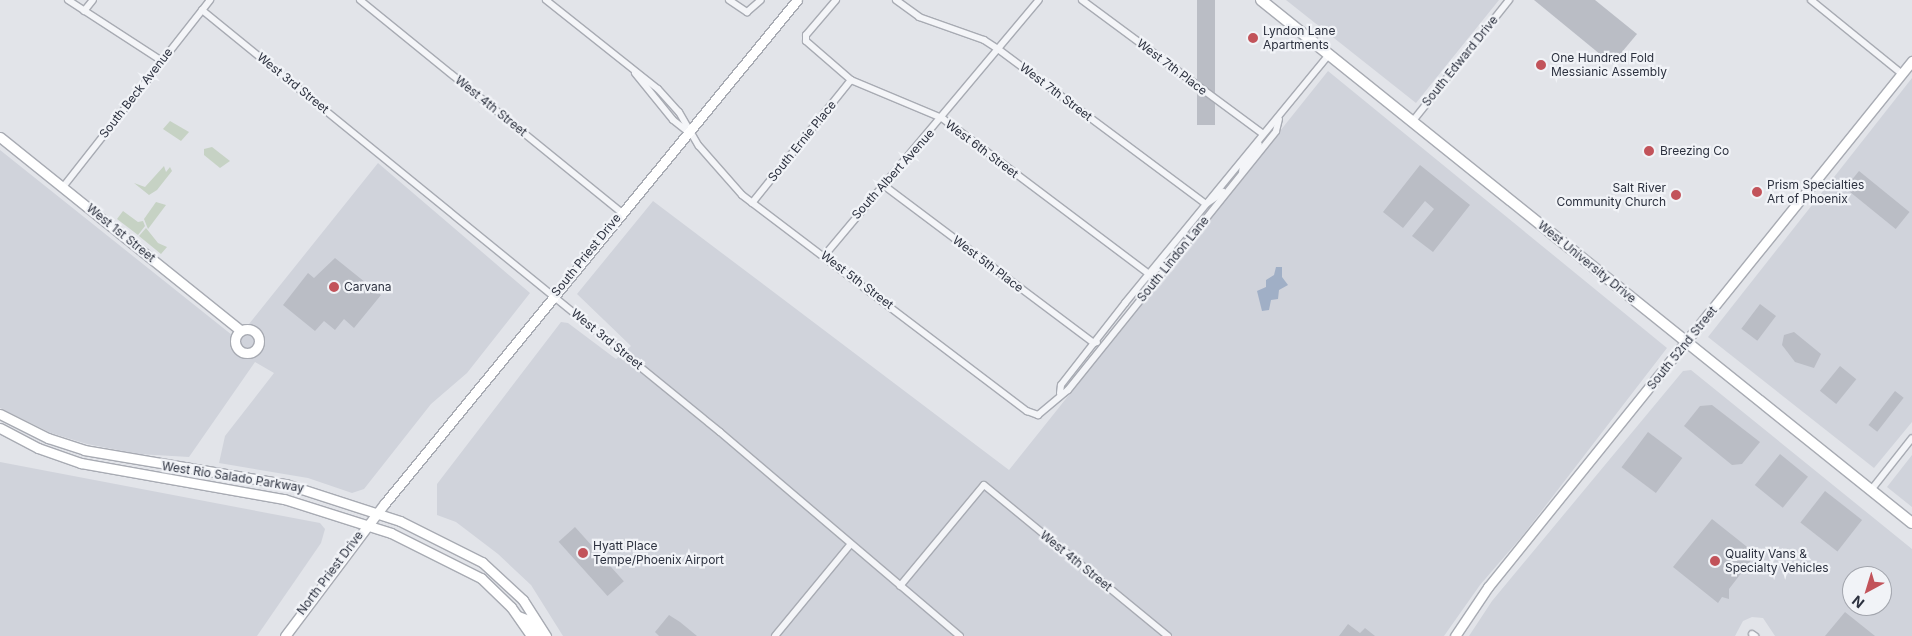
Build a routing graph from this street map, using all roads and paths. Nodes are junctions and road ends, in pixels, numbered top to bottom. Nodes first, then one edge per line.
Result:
1 (68, 0) edge
2 (93, 0) edge
3 (210, 0) edge
4 (360, 0) edge
5 (546, 0) edge
6 (729, 0) edge
7 (761, 0) edge
8 (797, 0) edge
9 (836, 0) edge
10 (896, 0) edge
11 (1039, 0) edge
12 (1082, 0) edge
13 (1261, 0) edge
14 (1509, 0) edge
15 (1811, 0) edge
16 (202, 10) junction
17 (84, 11) junction
18 (998, 49) junction
19 (1329, 55) junction
20 (162, 61) junction
21 (1912, 61) edge
22 (1902, 74) junction
23 (851, 80) junction
24 (942, 118) junction
25 (1279, 119) junction
26 (1412, 122) junction
27 (688, 132) junction
28 (1262, 133) junction
29 (0, 137) edge
30 (1242, 173) junction
31 (882, 184) junction
32 (63, 187) junction
33 (1228, 190) junction
34 (752, 203) junction
35 (1206, 204) junction
36 (621, 212) junction
37 (824, 256) junction
38 (1172, 260) junction
39 (1149, 274) junction
40 (554, 296) junction
41 (1118, 327) junction
42 (241, 331) dead end
43 (1686, 342) junction
44 (1094, 343) junction
45 (1060, 392) junction
46 (0, 414) edge
47 (1038, 415) joint
48 (0, 428) edge
49 (1912, 438) edge
50 (1871, 490) junction
51 (378, 512) junction
52 (1912, 523) edge
53 (367, 525) junction
54 (850, 545) junction
55 (900, 586) junction
56 (518, 616) junction
57 (285, 636) edge
58 (531, 636) edge
59 (538, 636) edge
60 (546, 636) edge
61 (775, 636) edge
62 (960, 636) edge
63 (1168, 636) edge
64 (1455, 636) edge

1 - 17 street
2 - 17 street
3 - 16 street, South Beck Avenue
4 - 36 street, West 4th Street
5 - 27 street, West 5th Street
6 - 7 street
8 - 27 main road, South Priest Drive
9 - 23 street, West 6th Street
10 - 18 street, West 7th Street
11 - 18 street, South Albert Avenue
12 - 28 street, West 7th Place
13 - 19 main road, West University Drive
14 - 26 street, South Edward Drive
15 - 22 street
16 - 20 street, South Beck Avenue
16 - 40 street, West 3rd Street
17 - 20 street
18 - 24 street, South Albert Avenue
18 - 35 street, West 7th Street
19 - 25 street, South Lindon Lane
19 - 26 main road, West University Drive
20 - 32 street, South Beck Avenue
21 - 22 main road, South 52nd Street
22 - 43 main road, South 52nd Street
23 - 24 street, West 6th Street
23 - 34 street, South Ernie Place
24 - 31 street, South Albert Avenue
24 - 39 street, West 6th Street
25 - 28 street, South Lindon Lane
25 - 30 street, South Lindon Lane
26 - 43 main road, West University Drive
27 - 34 street, West 5th Street
27 - 36 main road, South Priest Drive
28 - 30 street
28 - 35 street, South Lindon Lane
29 - 32 main road, West 1st Street
30 - 33 street, South Lindon Lane
31 - 37 street, South Albert Avenue
31 - 44 street, West 5th Place
32 - 42 main road, West 1st Street
33 - 35 street
33 - 38 street, South Lindon Lane
34 - 37 street, West 5th Street
35 - 39 street, South Lindon Lane
36 - 40 main road, South Priest Drive
37 - 47 street, West 5th Street
38 - 39 street
38 - 41 street, South Lindon Lane
39 - 44 street, South Lindon Lane
40 - 51 main road, South Priest Drive
40 - 54 street, West 3rd Street
41 - 44 street
41 - 45 street, South Lindon Lane
43 - 50 main road, West University Drive
43 - 64 main road, South 52nd Street
44 - 45 street, South Lindon Lane
45 - 47 street, South Lindon Lane
46 - 51 main road, West Rio Salado Parkway
48 - 53 main road, West Rio Salado Parkway
49 - 50 street
50 - 52 main road, West University Drive
51 - 53 main road, North Priest Drive
51 - 60 main road, West Rio Salado Parkway
53 - 56 main road, West Rio Salado Parkway
53 - 57 main road, North Priest Drive
54 - 55 street, West 3rd Street
54 - 61 street
55 - 62 street, West 3rd Street
55 - 63 street, West 4th Street
56 - 58 main road, West Rio Salado Parkway
56 - 59 main road

